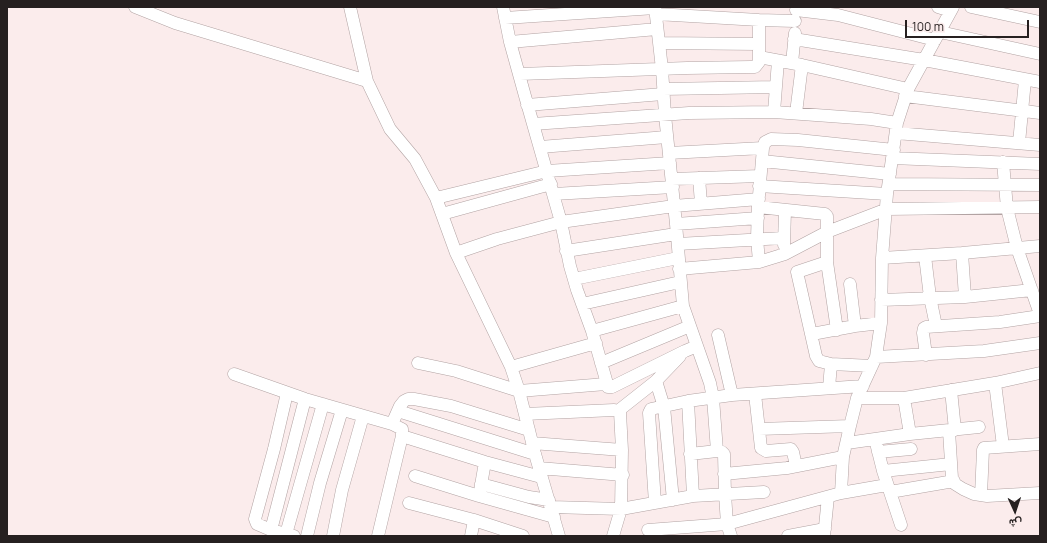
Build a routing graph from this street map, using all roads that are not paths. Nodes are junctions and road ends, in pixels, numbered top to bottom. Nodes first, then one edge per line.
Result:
1 (135, 7) edge
2 (350, 7) edge
3 (938, 7) edge
4 (971, 7) edge
5 (952, 9) edge
6 (655, 10) edge
7 (504, 12) edge
8 (796, 13) edge
9 (759, 20) junction
10 (1040, 22) edge
11 (657, 30) junction
12 (937, 36) junction
13 (794, 39) junction
14 (510, 42) junction
15 (659, 43) junction
16 (758, 44) junction
17 (1040, 54) edge
18 (759, 57) junction
19 (924, 60) junction
20 (778, 61) junction
21 (797, 64) junction
22 (662, 69) junction
23 (520, 74) junction
24 (1025, 80) junction
25 (367, 81) junction
26 (1040, 82) edge
27 (776, 87) junction
28 (663, 92) junction
29 (906, 93) junction
30 (527, 105) junction
31 (1021, 111) junction
32 (774, 112) junction
33 (796, 113) junction
34 (1040, 113) edge
35 (665, 115) junction
36 (533, 124) junction
37 (897, 128) junction
38 (667, 137) junction
39 (1019, 143) junction
40 (1040, 145) edge
41 (540, 147) junction
42 (763, 148) junction
43 (893, 154) junction
44 (669, 158) junction
45 (762, 161) junction
46 (1003, 162) junction
47 (1040, 164) edge
48 (546, 171) junction
49 (699, 178) junction
50 (760, 181) junction
51 (672, 183) junction
52 (889, 184) junction
53 (1005, 185) junction
54 (1040, 185) edge
55 (552, 189) junction
56 (436, 198) junction
57 (701, 203) junction
58 (674, 206) junction
59 (1040, 207) edge
60 (758, 208) junction
61 (1007, 208) junction
62 (887, 209) junction
63 (785, 210) junction
64 (442, 214) junction
65 (561, 222) junction
66 (827, 232) junction
67 (677, 234) junction
68 (757, 238) junction
69 (783, 238) junction
70 (1040, 246) edge
71 (1017, 248) junction
72 (566, 251) junction
73 (456, 253) junction
74 (962, 253) junction
75 (785, 254) junction
76 (925, 256) junction
77 (882, 258) junction
78 (759, 262) junction
79 (827, 262) junction
80 (679, 263) junction
81 (574, 279) junction
82 (680, 282) junction
83 (850, 284) dead end
84 (1035, 295) edge
85 (930, 297) junction
86 (965, 297) junction
87 (881, 300) junction
88 (582, 304) junction
89 (683, 306) junction
90 (1040, 315) edge
91 (881, 323) junction
92 (690, 326) junction
93 (855, 326) junction
94 (936, 326) junction
95 (837, 330) junction
96 (592, 331) junction
97 (812, 334) junction
98 (718, 335) dead end
99 (596, 343) junction
100 (1040, 343) edge
101 (697, 346) junction
102 (685, 351) junction
103 (926, 355) junction
104 (874, 362) junction
105 (418, 363) dead end
106 (601, 363) junction
107 (831, 364) junction
108 (511, 367) junction
109 (1040, 373) edge
110 (234, 374) dead end
111 (656, 381) junction
112 (995, 383) junction
113 (606, 384) junction
114 (863, 386) junction
115 (829, 388) junction
116 (951, 390) junction
117 (519, 391) junction
118 (287, 393) junction
119 (755, 394) junction
120 (732, 395) junction
121 (713, 398) junction
122 (858, 398) junction
123 (904, 398) junction
124 (306, 399) junction
125 (688, 401) junction
126 (323, 404) junction
127 (664, 407) junction
128 (342, 410) junction
129 (398, 411) junction
130 (618, 411) junction
131 (525, 414) junction
132 (364, 416) junction
133 (392, 424) junction
134 (850, 426) junction
135 (979, 427) dead end
136 (759, 429) junction
137 (529, 430) junction
138 (952, 430) junction
139 (910, 434) junction
140 (402, 436) junction
141 (875, 439) junction
142 (847, 443) junction
143 (1040, 444) edge
144 (1003, 446) junction
145 (534, 449) junction
146 (911, 449) dead end
147 (622, 450) junction
148 (717, 451) junction
149 (878, 452) junction
150 (690, 454) junction
151 (843, 457) junction
152 (485, 462) junction
153 (951, 464) junction
154 (796, 466) junction
155 (883, 471) junction
156 (540, 473) junction
157 (724, 474) junction
158 (623, 475) junction
159 (415, 476) dead end
160 (954, 481) junction
161 (481, 484) junction
162 (888, 489) junction
163 (764, 492) dead end
164 (1040, 493) edge
165 (725, 494) junction
166 (841, 494) junction
167 (982, 495) junction
168 (479, 496) junction
169 (693, 496) junction
170 (828, 497) junction
171 (673, 500) junction
172 (409, 503) dead end
173 (654, 503) junction
174 (551, 508) junction
175 (621, 509) junction
176 (474, 520) junction
177 (901, 525) dead end
178 (271, 530) junction
179 (648, 530) dead end
180 (729, 530) edge
181 (824, 532) edge
182 (290, 535) edge
183 (307, 536) edge
184 (333, 536) edge
185 (378, 536) edge
186 (471, 536) edge
187 (523, 536) edge
188 (559, 536) edge
189 (612, 536) edge
190 (788, 536) edge

1 - 25 street
2 - 25 street
3 - 5 street
4 - 10 street
5 - 12 street
6 - 7 street
6 - 9 street
6 - 11 street
7 - 14 street
8 - 9 street
8 - 12 street
8 - 13 street
9 - 16 street
11 - 14 street
11 - 15 street
12 - 17 street
12 - 19 street
13 - 19 street
13 - 21 street
14 - 23 street
15 - 16 street
15 - 22 street
16 - 18 street
18 - 20 street
18 - 22 street
19 - 24 street
19 - 29 street
20 - 21 street
20 - 27 street
21 - 29 street
21 - 33 street
22 - 23 street
22 - 28 street
23 - 30 street
24 - 26 street
24 - 31 street
25 - 56 street
27 - 28 street
27 - 32 street
28 - 30 street
28 - 35 street
29 - 31 street
29 - 37 street
30 - 36 street
31 - 34 street
31 - 39 street
32 - 33 street
32 - 35 street
33 - 37 street
35 - 36 street
35 - 38 street
36 - 41 street
37 - 39 street
37 - 43 street
38 - 41 street
38 - 44 street
39 - 40 street
41 - 48 street
42 - 43 street
42 - 44 street
42 - 45 street
43 - 46 street
43 - 52 street
44 - 48 street
44 - 51 street
45 - 50 street
45 - 52 street
46 - 47 street
46 - 53 street
48 - 55 street
48 - 56 street
49 - 50 street
49 - 51 street
49 - 57 street
50 - 52 street
50 - 60 street
51 - 55 street
51 - 58 street
52 - 53 street
52 - 62 street
53 - 54 street
53 - 61 street
55 - 64 street
55 - 65 street
56 - 64 street
57 - 58 street
57 - 60 street
58 - 65 street
58 - 67 street
59 - 61 street
60 - 63 street
60 - 67 street
60 - 68 street
61 - 62 street
61 - 71 street
62 - 66 street
62 - 77 street
63 - 66 street
63 - 69 street
64 - 73 street
65 - 72 street
65 - 73 street
66 - 75 street
66 - 79 street
67 - 68 street
67 - 72 street
67 - 80 street
68 - 69 street
68 - 78 street
69 - 75 street
70 - 71 street
71 - 74 street
71 - 84 street
72 - 81 street
73 - 108 street
74 - 76 street
74 - 86 street
75 - 78 street
76 - 77 street
76 - 85 street
77 - 87 street
78 - 80 street
79 - 95 street
79 - 97 street
80 - 81 street
80 - 82 street
81 - 88 street
82 - 88 street
82 - 89 street
83 - 93 street
84 - 86 street
84 - 90 street
85 - 86 street
85 - 87 street
85 - 94 street
87 - 91 street
88 - 96 street
89 - 92 street
89 - 96 street
90 - 94 street
91 - 93 street
91 - 104 street
92 - 101 street
92 - 106 street
93 - 95 street
94 - 103 street
95 - 97 street
96 - 99 street
97 - 107 street
98 - 120 street
99 - 106 street
99 - 108 street
100 - 103 street
101 - 102 street
101 - 121 street
102 - 111 street
102 - 113 street
103 - 104 street
104 - 107 street
104 - 114 street
105 - 117 street
106 - 113 street
107 - 115 street
108 - 117 street
109 - 112 street
110 - 118 street
111 - 127 street
111 - 130 street
112 - 116 street
112 - 144 street
113 - 117 street
114 - 115 street
114 - 122 street
115 - 119 street
116 - 123 street
116 - 138 street
117 - 131 street
118 - 124 street
118 - 178 street
119 - 120 street
119 - 136 street
120 - 121 street
121 - 125 street
121 - 148 street
122 - 123 street
122 - 134 street
123 - 139 street
124 - 126 street
124 - 178 street
125 - 127 street
125 - 150 street
126 - 128 street
126 - 182 street
127 - 171 street
127 - 173 street
128 - 132 street
128 - 183 street
129 - 133 street
129 - 137 street
129 - 145 street
130 - 131 street
130 - 147 street
131 - 137 street
132 - 133 street
132 - 184 street
133 - 140 street
134 - 136 street
134 - 142 street
135 - 138 street
136 - 154 street
137 - 145 street
138 - 139 street
138 - 153 street
139 - 141 street
140 - 152 street
140 - 185 street
141 - 142 street
141 - 149 street
142 - 151 street
143 - 144 street
144 - 167 street
145 - 147 street
145 - 156 street
146 - 149 street
147 - 158 street
148 - 150 street
148 - 157 street
149 - 155 street
150 - 169 street
151 - 154 street
151 - 166 street
152 - 156 street
152 - 161 street
153 - 155 street
153 - 160 street
154 - 157 street
155 - 162 street
156 - 158 street
156 - 174 street
157 - 165 street
158 - 175 street
159 - 168 street
160 - 162 street
160 - 167 street
161 - 168 street
161 - 174 street
162 - 166 street
162 - 177 street
163 - 165 street
164 - 167 street
165 - 169 street
165 - 180 street
166 - 170 street
168 - 174 street
169 - 171 street
170 - 180 street
170 - 181 street
171 - 173 street
172 - 176 street
173 - 175 street
174 - 175 street
174 - 188 street
175 - 189 street
176 - 186 street
176 - 187 street
178 - 182 street
179 - 180 street
181 - 190 street

